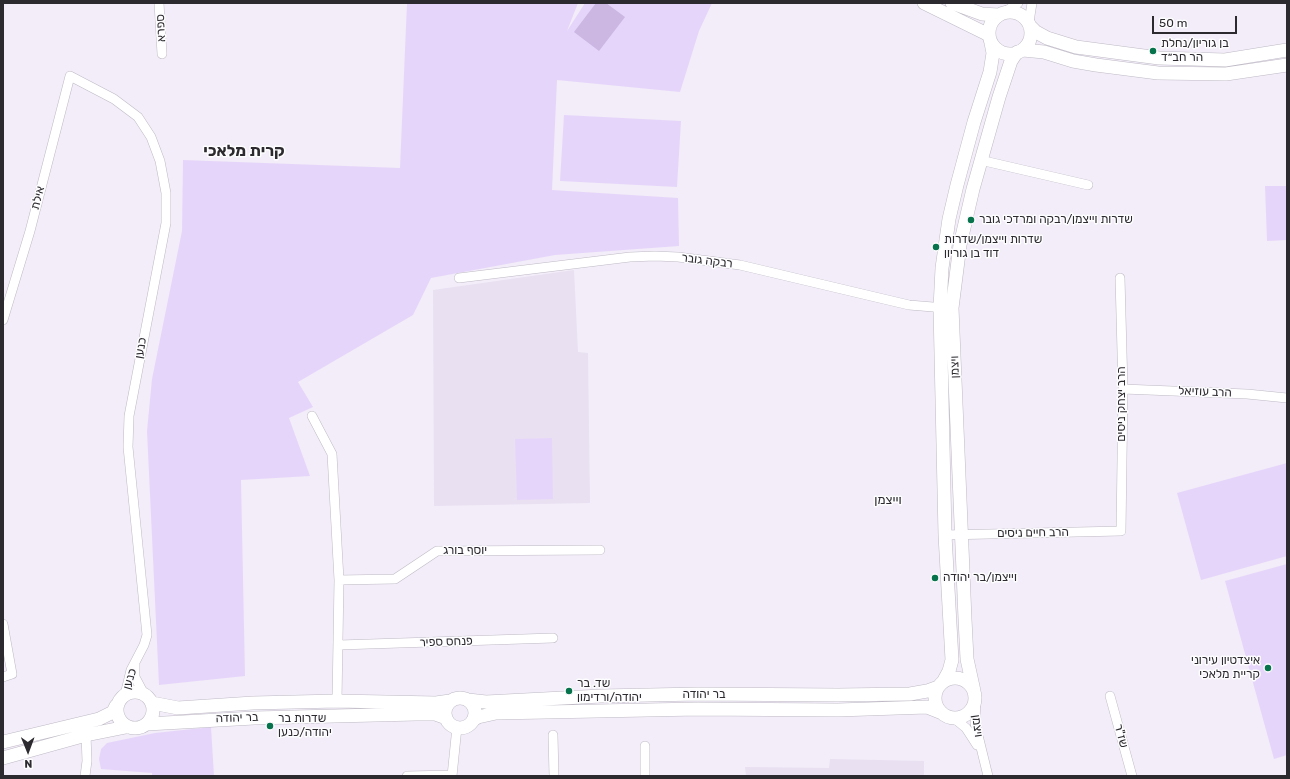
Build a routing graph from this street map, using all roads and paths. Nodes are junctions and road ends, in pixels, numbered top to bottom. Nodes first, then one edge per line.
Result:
1 (159, 3) edge
2 (924, 3) edge
3 (952, 3) edge
4 (1018, 3) edge
5 (1032, 3) edge
6 (1002, 13) junction
7 (1029, 24) junction
8 (990, 39) junction
9 (1287, 50) edge
10 (1020, 51) junction
11 (162, 54) dead end
12 (1287, 65) edge
13 (70, 76) joint
14 (980, 160) junction
15 (1088, 185) dead end
16 (459, 278) dead end
17 (1120, 278) dead end
18 (946, 308) junction
19 (3, 320) edge
20 (1123, 389) junction
21 (1287, 398) edge
22 (312, 416) dead end
23 (1121, 531) joint
24 (961, 534) junction
25 (945, 535) junction
26 (600, 550) dead end
27 (339, 580) junction
28 (3, 624) edge
29 (553, 638) dead end
30 (339, 645) junction
31 (135, 663) junction
32 (7, 675) edge
33 (941, 684) junction
34 (975, 694) junction
35 (124, 695) junction
36 (1110, 696) dead end
37 (148, 699) junction
38 (468, 700) junction
39 (337, 701) junction
40 (450, 701) junction
41 (116, 706) junction
42 (942, 713) junction
43 (446, 718) junction
44 (955, 719) junction
45 (473, 720) junction
46 (147, 724) junction
47 (126, 727) junction
48 (457, 727) junction
49 (86, 734) junction
50 (553, 735) dead end
51 (3, 742) edge
52 (645, 746) dead end
53 (982, 753) junction
54 (3, 758) edge
55 (85, 776) edge
56 (407, 776) edge
57 (452, 776) edge
58 (554, 776) edge
59 (645, 776) edge
60 (988, 776) edge
61 (1132, 776) edge

1 - 11 street, ספרא
2 - 8 street
3 - 6 street
4 - 6 street
5 - 7 street
6 - 7 street
6 - 8 street
7 - 9 street
7 - 10 street
8 - 10 street
8 - 18 street, ויצמן
10 - 12 street
10 - 14 street, ויצמן
13 - 19 street, אילת
13 - 31 street, כנען
14 - 15 street
14 - 18 street, ויצמן
16 - 18 street, רבקה גובר
17 - 20 street, הרב יצחק ניסים
18 - 24 street, ויצמן
18 - 25 street, ויצמן
20 - 21 street, הרב עוזיאל
20 - 23 street, הרב יצחק ניסים
22 - 27 street
23 - 24 street, הרב חיים ניסים
24 - 25 street, הרב חיים ניסים
24 - 34 street, ויצמן
25 - 33 street, ויצמן
26 - 27 street, יוסף בורג
27 - 30 street
28 - 32 street
29 - 30 street, פנחס ספיר
30 - 39 street
31 - 35 street, כנען
31 - 37 street, כנען
33 - 34 street
33 - 38 street, בר יהודה
33 - 42 street
34 - 44 street
34 - 53 street, ויצמן
35 - 37 street
35 - 41 street
36 - 61 street, שז"ר
37 - 39 street, בר יהודה
37 - 46 street
38 - 40 street
38 - 45 street
39 - 40 street, בר יהודה
40 - 43 street
41 - 47 street
41 - 51 street
42 - 44 street
42 - 45 street, בר יהודה
43 - 46 street, בר יהודה
43 - 48 street
44 - 53 street, ויצמן
45 - 48 street
46 - 47 street
47 - 49 street
48 - 57 street
49 - 54 street
49 - 55 street
50 - 58 street
52 - 59 street
53 - 60 street, ויצמן
56 - 57 street

